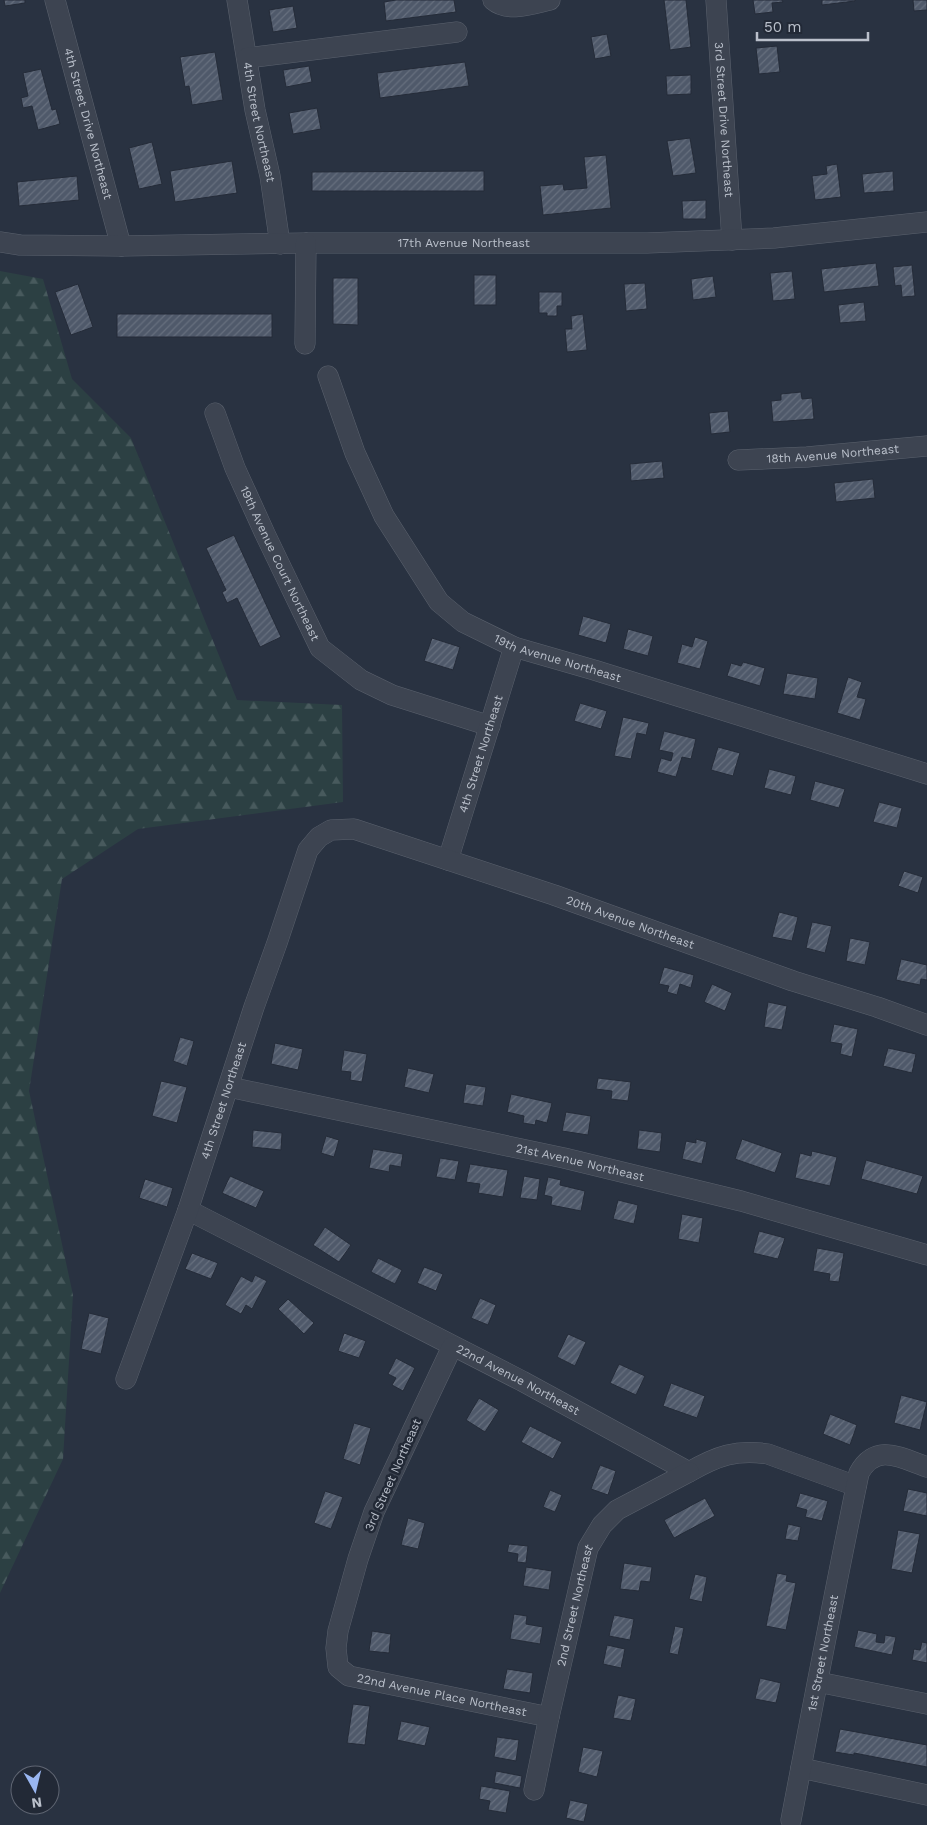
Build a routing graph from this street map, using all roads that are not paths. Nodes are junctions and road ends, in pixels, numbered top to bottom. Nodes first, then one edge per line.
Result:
1 (55, 0) edge
2 (237, 0) edge
3 (550, 0) edge
4 (716, 0) edge
5 (496, 2) edge
6 (457, 32) dead end
7 (247, 58) junction
8 (927, 222) edge
9 (732, 240) junction
10 (0, 242) edge
11 (306, 243) junction
12 (280, 244) junction
13 (121, 246) junction
14 (305, 344) dead end
15 (328, 376) dead end
16 (214, 413) dead end
17 (927, 446) edge
18 (738, 460) dead end
19 (514, 647) junction
20 (490, 726) junction
21 (927, 774) edge
22 (331, 830) joint
23 (448, 860) junction
24 (927, 1025) edge
25 (229, 1087) junction
26 (188, 1210) junction
27 (927, 1255) edge
28 (452, 1347) junction
29 (126, 1379) dead end
30 (927, 1467) edge
31 (689, 1472) junction
32 (856, 1486) junction
33 (338, 1667) joint
34 (818, 1682) junction
35 (927, 1704) edge
36 (549, 1717) junction
37 (801, 1768) junction
38 (534, 1790) dead end
39 (927, 1795) edge
40 (791, 1820) dead end

1 - 13 street, 4th Street Drive Northeast
2 - 7 street, 4th Street Northeast
3 - 5 street
4 - 9 street, 3rd Street Drive Northeast
6 - 7 street
7 - 12 street, 4th Street Northeast
8 - 9 street, 17th Avenue Northeast
9 - 11 street, 17th Avenue Northeast
10 - 13 street, 17th Avenue Northeast
11 - 12 street, 17th Avenue Northeast
11 - 14 street
12 - 13 street, 17th Avenue Northeast
15 - 19 street, 19th Avenue Northeast
16 - 20 street, 19th Avenue Court Northeast
17 - 18 street, 18th Avenue Northeast
19 - 20 street, 4th Street Northeast
19 - 21 street, 19th Avenue Northeast
20 - 23 street, 4th Street Northeast
22 - 23 street, 20th Avenue Northeast
22 - 25 street, 4th Street Northeast
23 - 24 street, 20th Avenue Northeast
25 - 26 street, 4th Street Northeast
25 - 27 street, 21st Avenue Northeast
26 - 28 street, 22nd Avenue Northeast
26 - 29 street, 4th Street Northeast
28 - 31 street, 22nd Avenue Northeast
28 - 33 street, 3rd Street Northeast
30 - 32 street, 1st Street Northeast
31 - 32 street
31 - 36 street, 2nd Street Northeast
32 - 34 street, 1st Street Northeast
33 - 36 street, 22nd Avenue Place Northeast
34 - 35 street
34 - 37 street, 1st Street Northeast
36 - 38 street, 2nd Street Northeast
37 - 39 street
37 - 40 street, 1st Street Northeast

